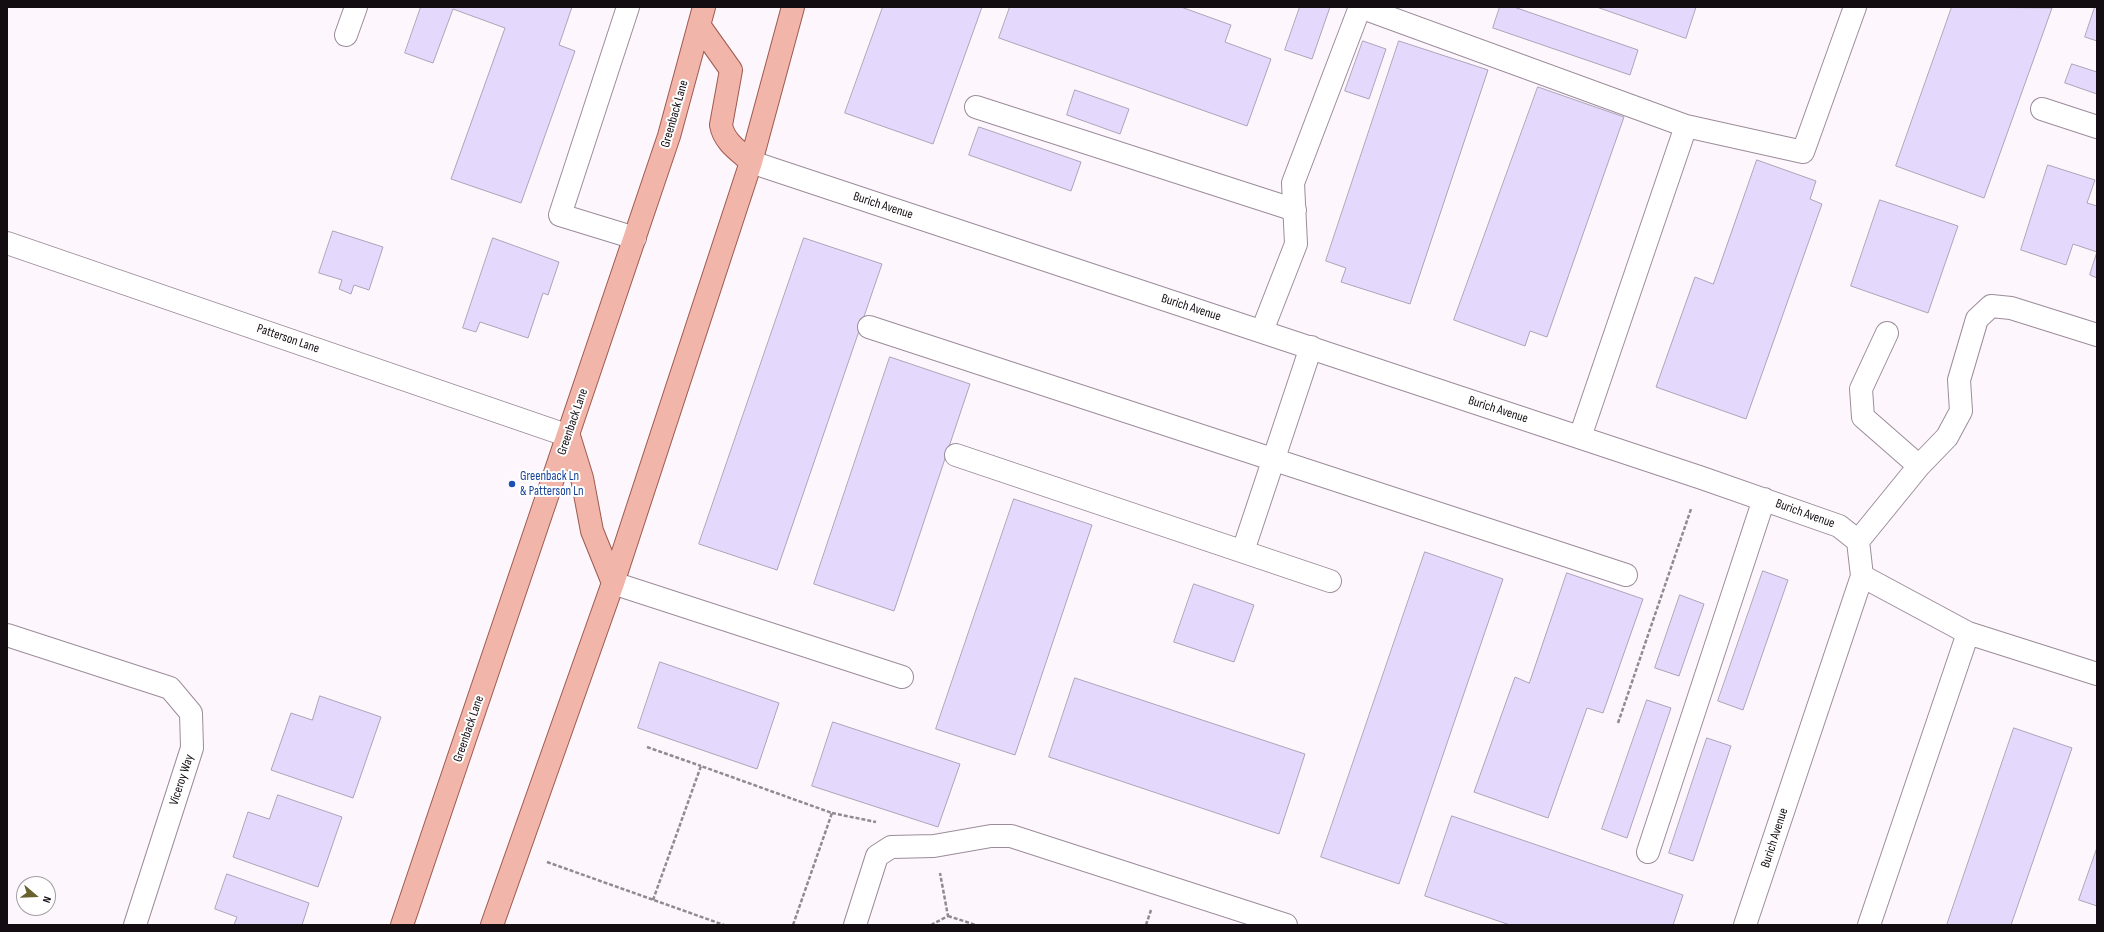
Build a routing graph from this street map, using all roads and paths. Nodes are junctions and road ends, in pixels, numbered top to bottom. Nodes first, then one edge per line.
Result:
1 (356, 7) edge
2 (628, 7) edge
3 (793, 7) edge
4 (1855, 7) edge
5 (702, 16) edge
6 (346, 34) dead end
7 (976, 107) dead end
8 (2042, 109) dead end
9 (1686, 126) junction
10 (2097, 128) edge
11 (750, 162) junction
12 (1295, 210) junction
13 (635, 238) junction
14 (7, 242) edge
15 (869, 327) dead end
16 (1262, 331) junction
17 (1887, 333) dead end
18 (2097, 335) edge
19 (1311, 347) junction
20 (569, 436) junction
21 (1580, 437) junction
22 (956, 455) dead end
23 (1274, 459) junction
24 (1918, 466) junction
25 (1764, 499) junction
26 (1691, 509) dead end
27 (1858, 541) junction
28 (1242, 551) junction
29 (1626, 575) dead end
30 (1862, 576) junction
31 (1330, 581) dead end
32 (613, 583) junction
33 (1968, 633) junction
34 (7, 635) edge
35 (2097, 674) edge
36 (902, 677) dead end
37 (1618, 723) dead end
38 (647, 747) dead end
39 (701, 766) junction
40 (832, 813) junction
41 (934, 846) junction
42 (891, 847) junction
43 (1648, 852) dead end
44 (547, 862) dead end
45 (653, 900) junction
46 (948, 916) junction
47 (135, 925) edge
48 (402, 925) edge
49 (492, 925) edge
50 (724, 925) edge
51 (793, 925) edge
52 (855, 925) edge
53 (931, 925) edge
54 (976, 925) edge
55 (1286, 925) edge
56 (1746, 925) edge
57 (1868, 925) edge

1 - 6 street
2 - 13 street
3 - 11 main road
4 - 9 street
5 - 11 main road
5 - 13 main road, Greenback Lane
7 - 12 street
8 - 10 street
9 - 12 street
9 - 21 street
11 - 16 street, Burich Avenue
11 - 32 main road
12 - 16 street
13 - 20 main road, Greenback Lane
14 - 20 street, Patterson Lane
15 - 23 street
16 - 19 street, Burich Avenue
17 - 24 street
18 - 24 street
19 - 21 street, Burich Avenue
19 - 23 street
20 - 32 main road
20 - 48 main road, Greenback Lane
21 - 25 street, Burich Avenue
22 - 28 street
23 - 28 street
23 - 29 street
24 - 27 street
25 - 27 street, Burich Avenue
25 - 43 street
26 - 37 path
27 - 30 street, Burich Avenue
28 - 31 street
30 - 33 street
30 - 56 street, Burich Avenue
32 - 36 street
32 - 49 main road
33 - 35 street
33 - 57 street
34 - 47 street, Viceroy Way
38 - 39 path
39 - 40 path
39 - 45 path
40 - 42 path
40 - 51 path
41 - 42 street
41 - 46 path
41 - 55 street
42 - 52 street
44 - 45 path
45 - 50 path
46 - 53 path
46 - 54 path

